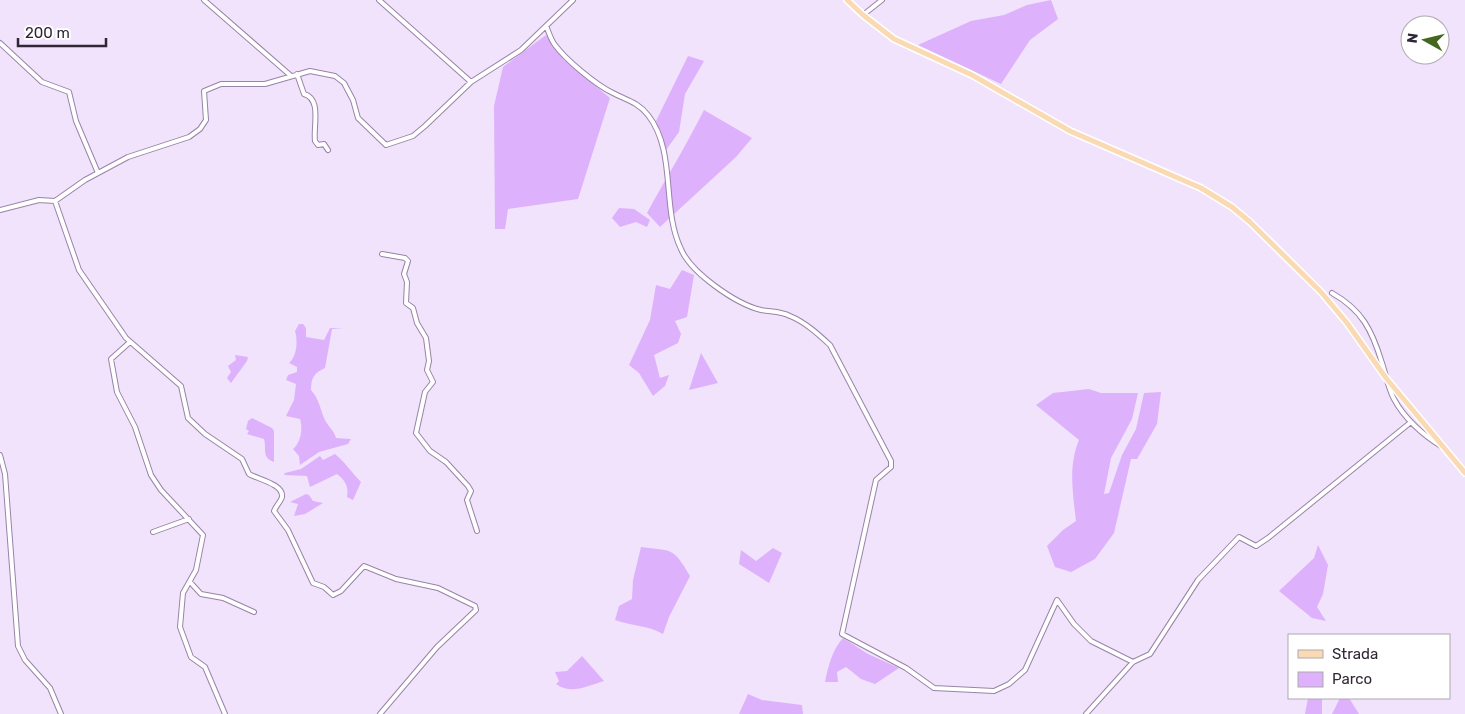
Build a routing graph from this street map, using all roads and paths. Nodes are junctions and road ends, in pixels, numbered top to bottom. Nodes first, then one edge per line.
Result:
1 (204, 0) edge
2 (379, 0) edge
3 (573, 0) edge
4 (848, 0) edge
5 (882, 0) edge
6 (863, 15) junction
7 (547, 28) junction
8 (0, 43) edge
9 (297, 74) junction
10 (290, 75) junction
11 (471, 82) junction
12 (328, 150) dead end
13 (98, 173) junction
14 (54, 201) junction
15 (0, 210) edge
16 (382, 254) dead end
17 (1332, 293) dead end
18 (130, 342) junction
19 (1386, 378) junction
20 (1410, 422) junction
21 (1442, 447) junction
22 (0, 455) edge
23 (1465, 473) edge
24 (189, 519) junction
25 (477, 531) dead end
26 (153, 532) dead end
27 (190, 582) junction
28 (254, 612) dead end
29 (1133, 662) junction
30 (61, 714) edge
31 (225, 714) edge
32 (380, 714) edge
33 (1086, 714) edge

1 - 10 street
2 - 11 street
3 - 7 street
4 - 6 main road
5 - 6 street
6 - 19 main road
7 - 11 street
7 - 29 street
8 - 13 street
9 - 10 street
9 - 11 street
9 - 12 street
10 - 13 street
13 - 14 street
14 - 15 street
14 - 18 street
16 - 25 street
17 - 19 street
18 - 24 street
18 - 32 street
19 - 20 street
19 - 21 main road
20 - 21 street
20 - 29 street
21 - 23 main road
22 - 30 street
24 - 26 street
24 - 27 street
27 - 28 street
27 - 31 street
29 - 33 street

